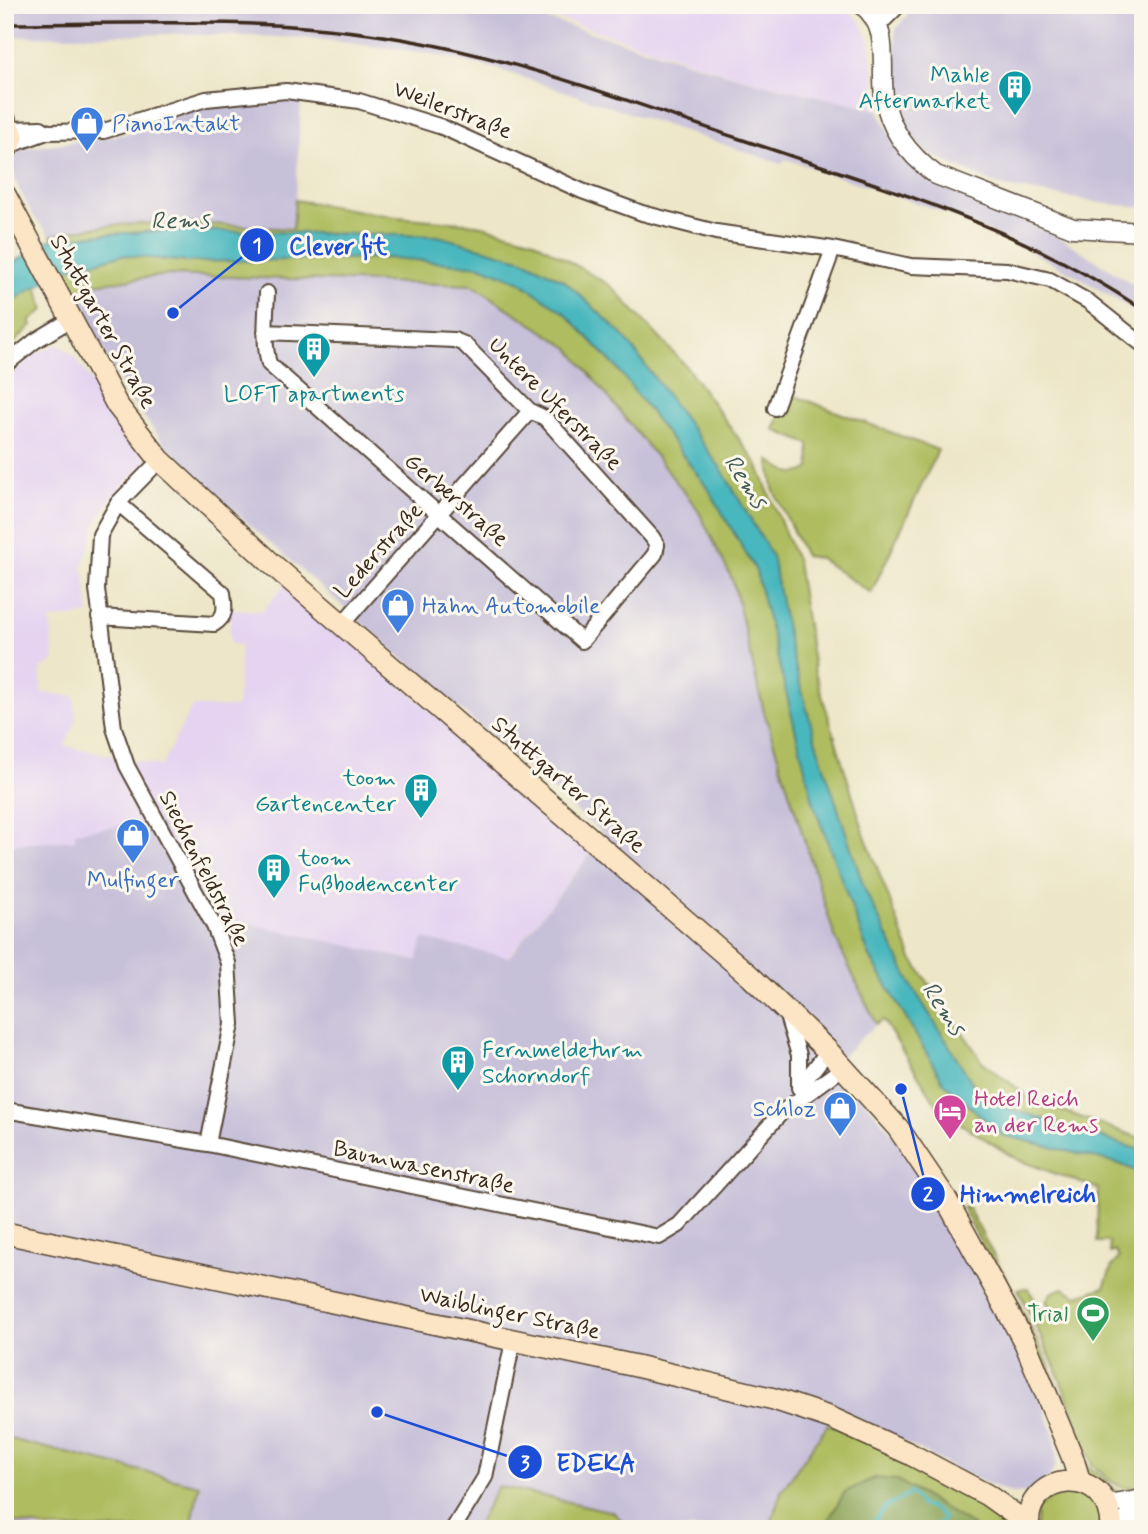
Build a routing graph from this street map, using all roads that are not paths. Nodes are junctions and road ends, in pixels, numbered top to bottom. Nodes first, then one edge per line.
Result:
1 (862, 5) edge
2 (899, 5) edge
3 (879, 24) junction
4 (8, 136) edge
5 (6, 192) edge
6 (1143, 232) edge
7 (833, 249) junction
8 (267, 293) dead end
9 (66, 311) junction
10 (265, 332) junction
11 (1143, 345) edge
12 (5, 365) edge
13 (775, 408) dead end
14 (530, 411) junction
15 (160, 460) junction
16 (118, 503) junction
17 (441, 515) junction
18 (654, 554) joint
19 (99, 617) junction
20 (343, 624) junction
21 (785, 1008) junction
22 (828, 1051) junction
23 (844, 1067) junction
24 (799, 1087) junction
25 (5, 1110) edge
26 (782, 1112) junction
27 (208, 1144) junction
28 (5, 1233) edge
29 (513, 1341) junction
30 (1064, 1438) junction
31 (1080, 1482) junction
32 (1055, 1484) junction
33 (987, 1495) junction
34 (1036, 1499) junction
35 (1143, 1501) edge
36 (1108, 1505) junction
37 (1029, 1526) edge
38 (453, 1529) edge
39 (1111, 1529) edge
40 (1117, 1529) edge

1 - 3 street
2 - 3 street
3 - 6 street
4 - 7 street, Weilerstraße
5 - 9 main road, Stuttgarter Straße
7 - 11 street, Weilerstraße
7 - 13 street
8 - 10 street, Gerberstraße
9 - 12 street
9 - 15 main road, Stuttgarter Straße
10 - 14 street, Untere Uferstraße
10 - 17 street, Gerberstraße
14 - 17 street, Lederstraße
14 - 18 street, Untere Uferstraße
15 - 16 street, Siechenfeldstraße
15 - 20 main road, Stuttgarter Straße
16 - 19 street, Siechenfeldstraße
16 - 19 street
17 - 18 street, Gerberstraße
17 - 20 street, Lederstraße
19 - 27 street, Siechenfeldstraße
20 - 21 main road, Stuttgarter Straße
21 - 22 main road, Stuttgarter Straße
21 - 24 street
22 - 23 main road, Stuttgarter Straße
22 - 24 street, Baumwasenstraße
23 - 26 street, Baumwasenstraße
23 - 30 main road, Stuttgarter Straße
24 - 26 street, Baumwasenstraße
25 - 27 street, Baumwasenstraße
26 - 27 street, Baumwasenstraße
28 - 29 main road, Waiblinger Straße
29 - 33 main road, Waiblinger Straße
29 - 38 street
30 - 31 main road, Stuttgarter Straße
30 - 32 main road, Stuttgarter Straße
31 - 32 main road
31 - 36 main road
32 - 34 main road
33 - 34 main road, Waiblinger Straße
33 - 37 main road, Waiblinger Straße
34 - 37 main road
35 - 36 street
35 - 40 street
36 - 39 main road

